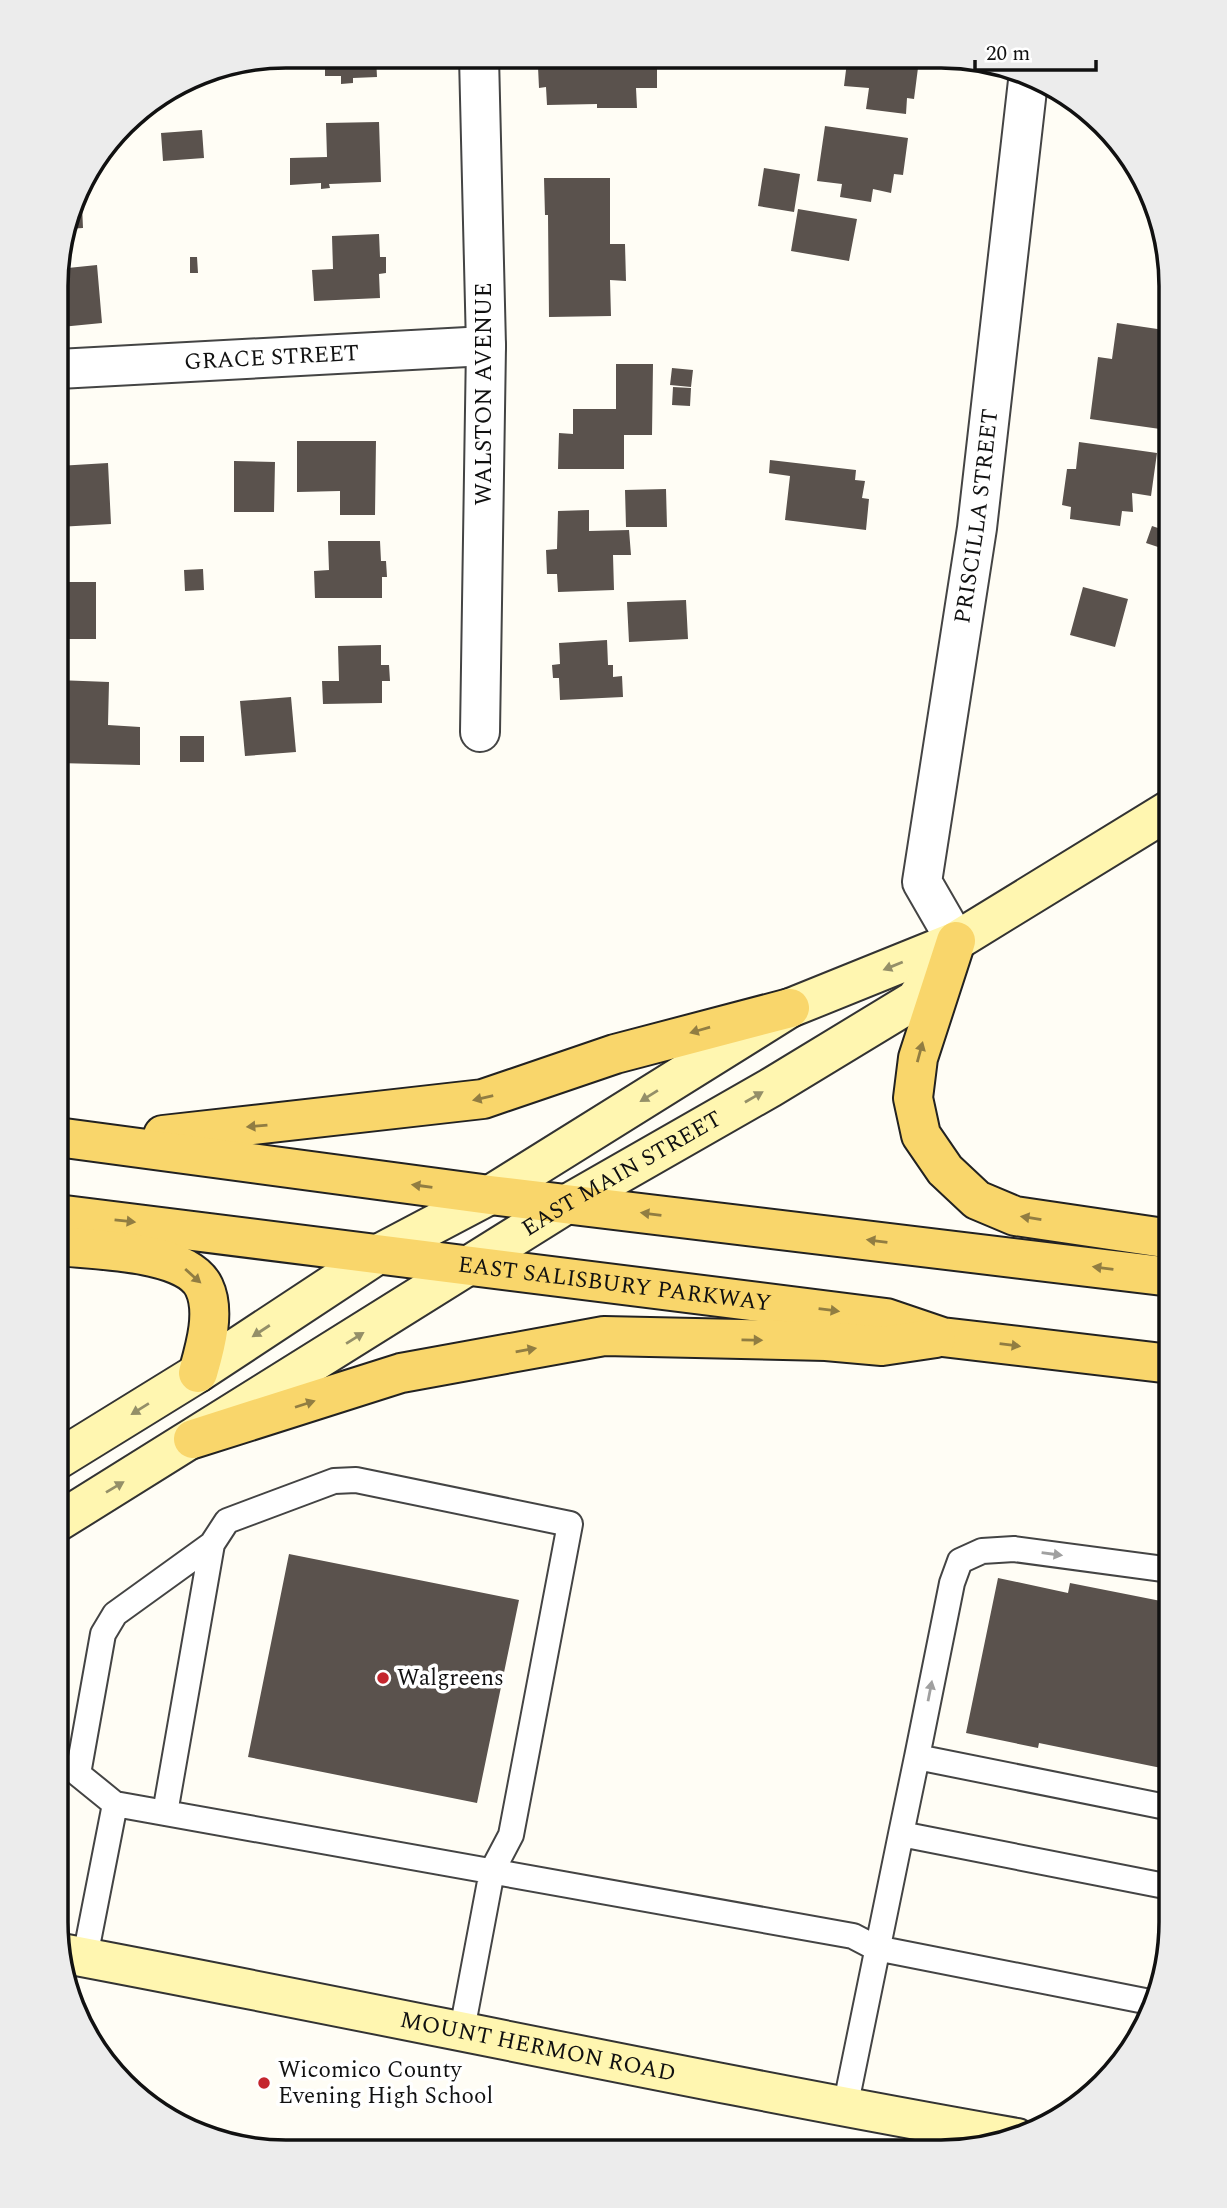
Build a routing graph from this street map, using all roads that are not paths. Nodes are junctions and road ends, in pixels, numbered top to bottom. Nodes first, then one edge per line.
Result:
1 (479, 68) edge
2 (1027, 87) edge
3 (485, 346) junction
4 (68, 368) edge
5 (480, 732) dead end
6 (1159, 817) edge
7 (956, 941) junction
8 (790, 1008) junction
9 (68, 1138) edge
10 (98, 1141) junction
11 (490, 1195) junction
12 (567, 1204) junction
13 (68, 1215) edge
14 (1158, 1237) edge
15 (68, 1247) edge
16 (380, 1253) junction
17 (470, 1264) junction
18 (1158, 1274) edge
19 (942, 1337) junction
20 (1158, 1363) edge
21 (198, 1373) junction
22 (193, 1439) junction
23 (68, 1453) edge
24 (68, 1515) edge
25 (212, 1544) junction
26 (1158, 1568) edge
27 (917, 1758) junction
28 (116, 1804) junction
29 (1158, 1805) edge
30 (165, 1812) junction
31 (901, 1834) junction
32 (492, 1871) junction
33 (1158, 1884) edge
34 (876, 1948) junction
35 (73, 1955) edge
36 (1143, 2001) edge
37 (462, 2030) junction
38 (845, 2108) junction
39 (992, 2134) edge

1 - 3 street, WALSTON AVENUE
2 - 7 street, PRISCILLA STREET
3 - 4 street, GRACE STREET
3 - 5 street, WALSTON AVENUE
6 - 7 main road, EAST MAIN STREET
7 -> 8 main road, EAST MAIN STREET
12 -> 7 main road, EAST MAIN STREET
14 -> 7 main road
8 -> 10 main road
8 -> 11 main road, EAST MAIN STREET
9 - 10 main road
11 -> 10 main road
11 - 12 main road
11 - 16 main road, EAST MAIN STREET
12 - 17 main road, EAST MAIN STREET
18 -> 12 main road
13 -> 16 main road, EAST SALISBURY PARKWAY
15 -> 21 main road
16 - 17 main road, EAST SALISBURY PARKWAY
16 -> 21 main road, EAST MAIN STREET
17 -> 19 main road, EAST SALISBURY PARKWAY
22 -> 17 main road, EAST MAIN STREET
19 -> 20 main road, EAST SALISBURY PARKWAY
22 -> 19 main road
21 -> 23 main road, EAST MAIN STREET
24 -> 22 main road, EAST MAIN STREET
25 - 28 lane
25 - 30 lane
25 - 32 lane
27 -> 26 lane
27 - 29 lane
27 - 31 lane
28 - 30 lane
28 - 35 lane
30 - 32 lane
31 - 33 lane
31 - 34 lane
32 - 34 lane
32 - 37 lane
34 - 36 lane
34 - 38 lane
35 - 37 main road, MOUNT HERMON ROAD
37 - 38 main road, MOUNT HERMON ROAD
38 - 39 main road, MOUNT HERMON ROAD

